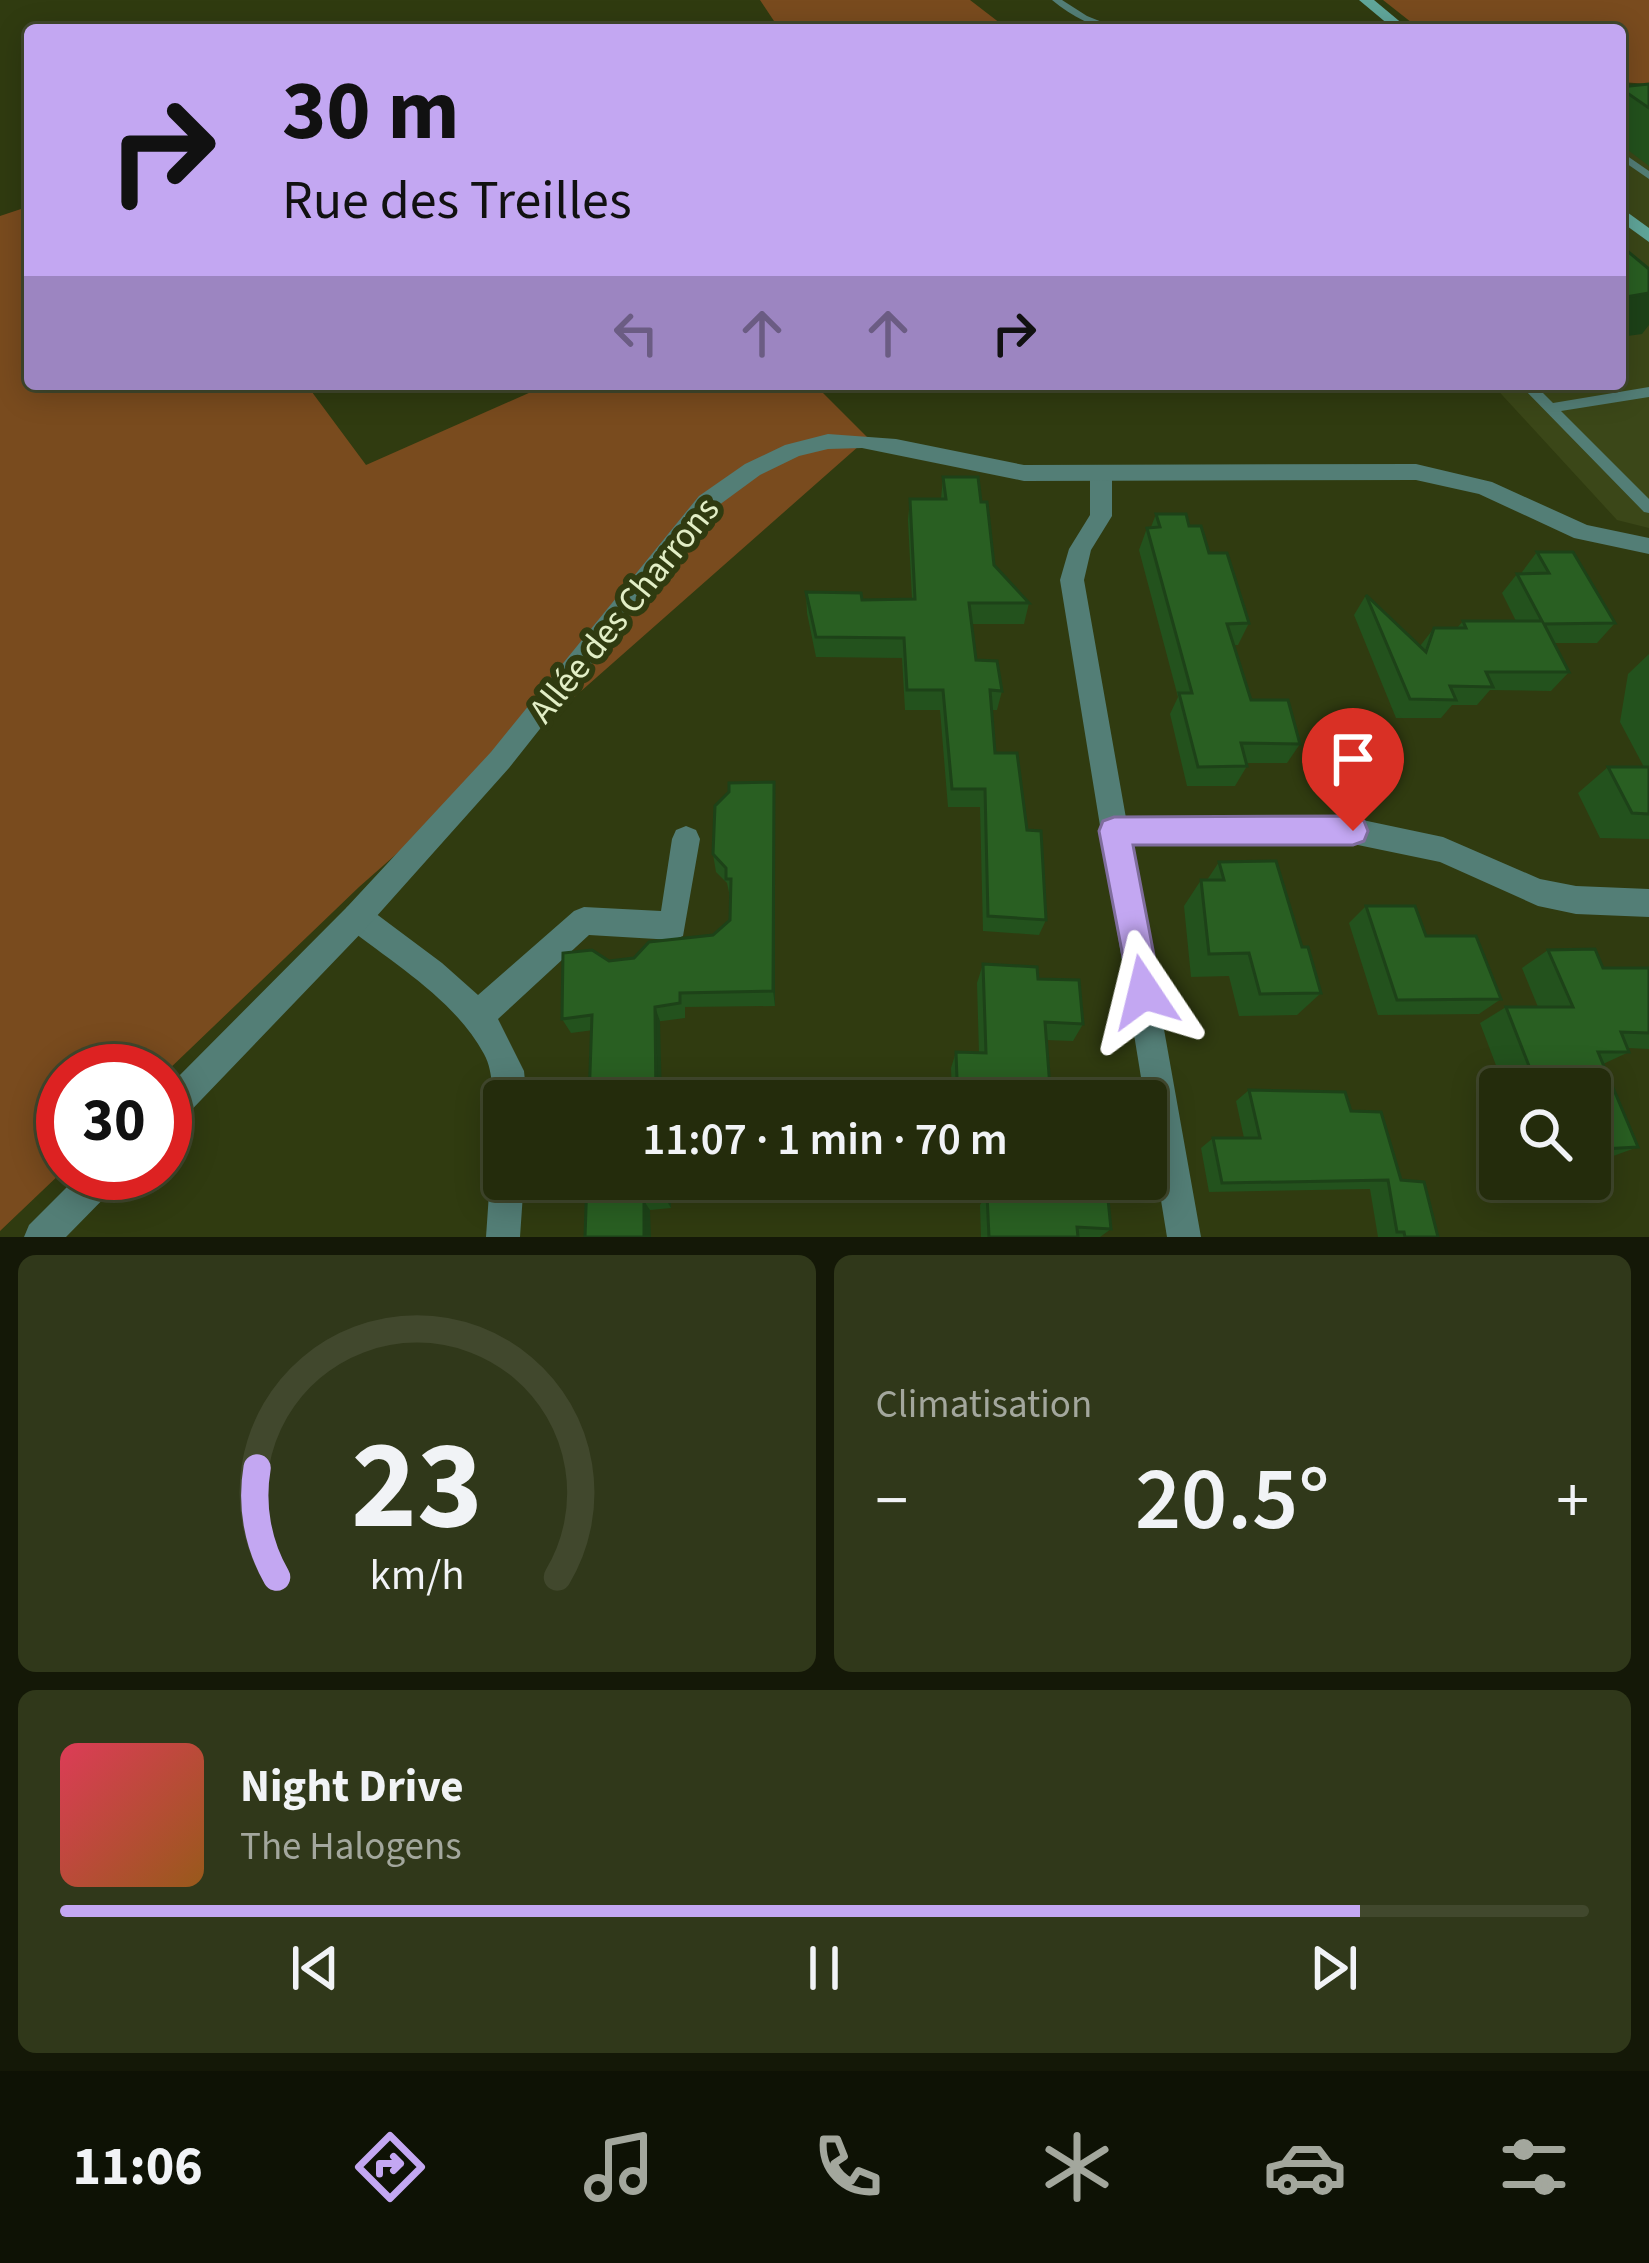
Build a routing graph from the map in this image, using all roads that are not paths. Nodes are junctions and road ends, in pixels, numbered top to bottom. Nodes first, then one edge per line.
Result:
1 (1056, 0) edge
2 (1366, 0) edge
3 (1100, 24) edge
4 (1396, 24) edge
5 (1626, 217) edge
6 (1649, 237) edge
7 (1532, 390) edge
8 (1649, 392) edge
9 (1550, 408) junction
10 (1101, 474) junction
11 (1649, 508) edge
12 (1649, 546) edge
13 (1114, 831) junction
14 (686, 839) dead end
15 (1649, 903) edge
16 (357, 917) junction
17 (477, 1017) junction
18 (506, 1080) edge
19 (192, 1085) edge
20 (78, 1200) edge
21 (506, 1200) edge
22 (40, 1237) edge
23 (503, 1237) edge
24 (1184, 1237) edge

1 - 3 lane
2 - 4 main road
5 - 6 main road
7 - 9 lane
8 - 9 lane
9 - 11 lane
10 - 12 street, Allée des Charrons
10 - 13 street
10 - 16 street, Allée des Charrons
13 - 15 street
13 - 24 street
14 - 17 street
16 - 17 street
16 - 19 street, Allée des Charrons
17 - 18 street
20 - 22 street
21 - 23 street

